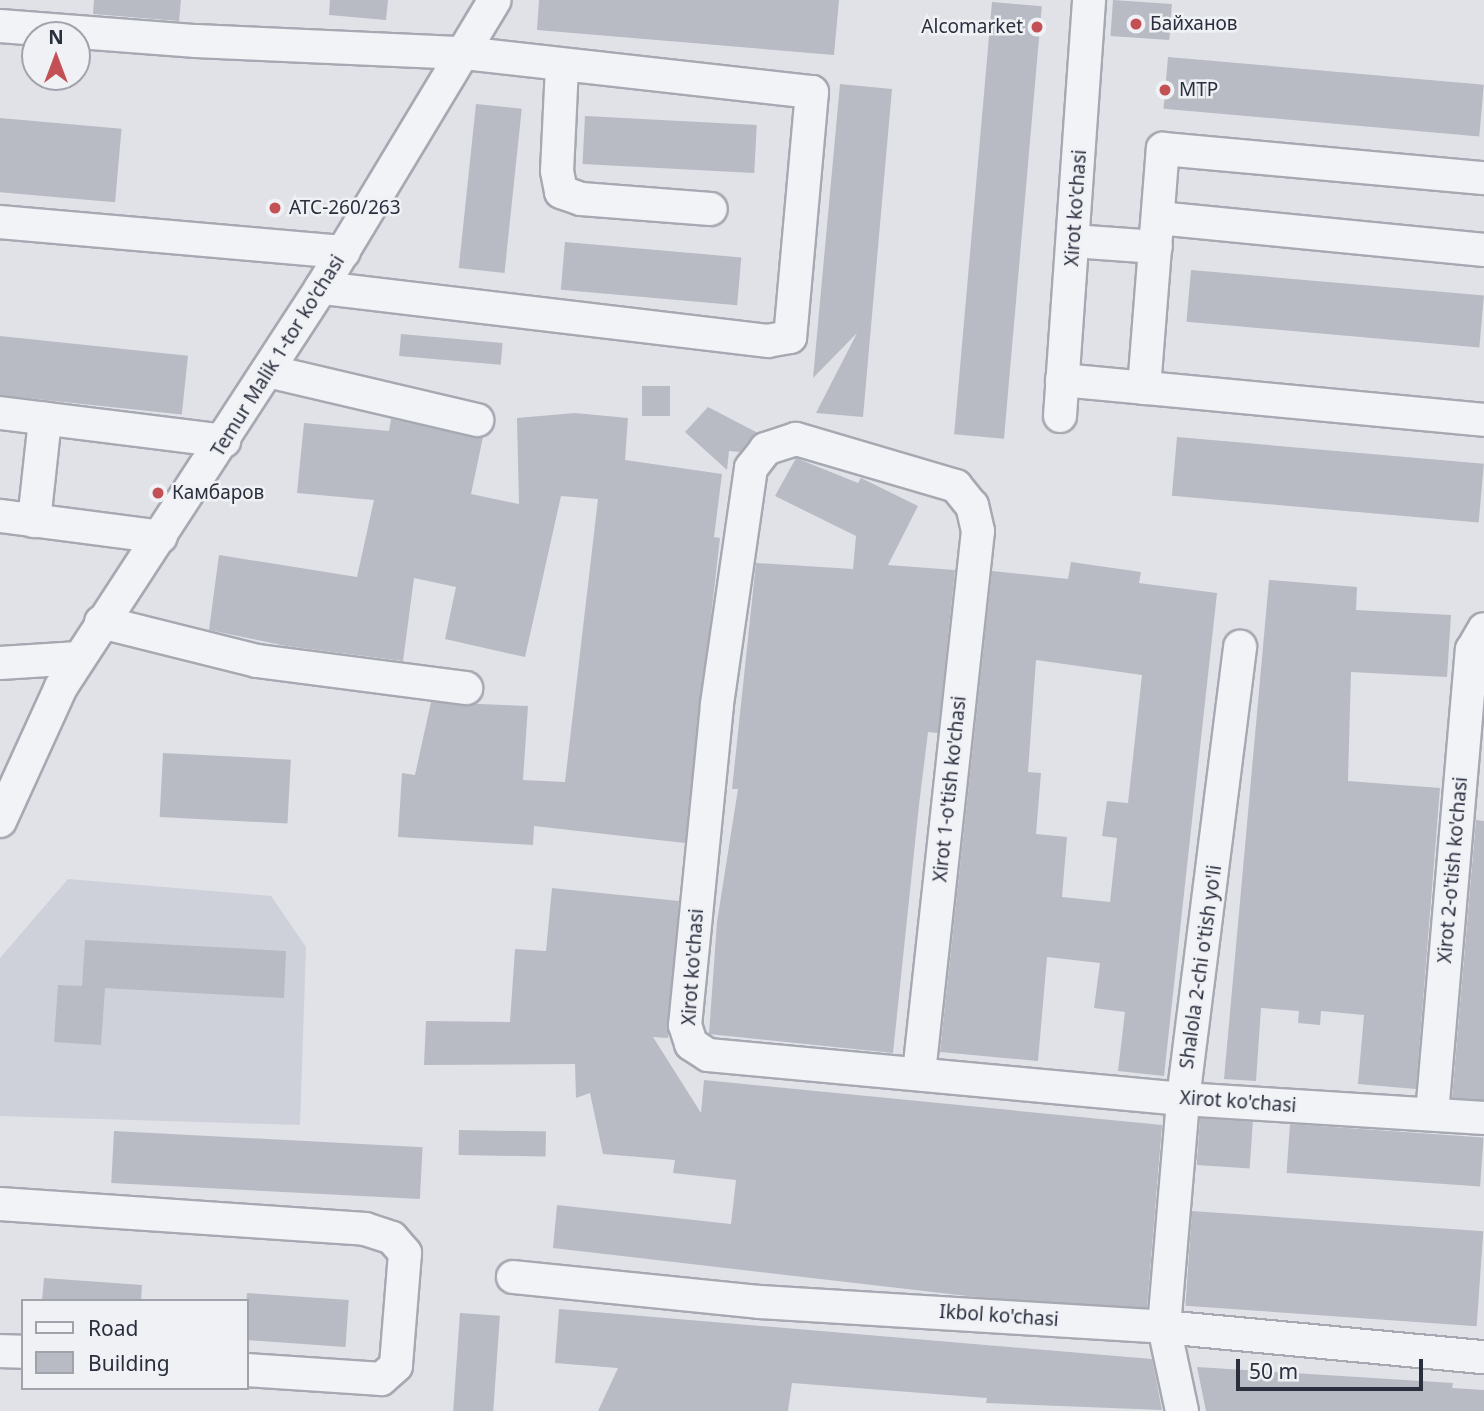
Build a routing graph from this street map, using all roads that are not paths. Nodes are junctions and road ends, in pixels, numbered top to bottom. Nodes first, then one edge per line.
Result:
1 (495, 0) edge
2 (1089, 0) edge
3 (0, 26) edge
4 (463, 53) junction
5 (562, 66) junction
6 (1484, 178) edge
7 (711, 209) dead end
8 (0, 222) edge
9 (1157, 232) junction
10 (1073, 241) junction
11 (1484, 250) edge
12 (344, 252) junction
13 (321, 288) junction
14 (268, 371) junction
15 (1062, 380) junction
16 (1144, 388) junction
17 (0, 413) edge
18 (1060, 416) dead end
19 (45, 419) junction
20 (477, 420) dead end
21 (1484, 420) edge
22 (224, 441) junction
23 (972, 506) joint
24 (0, 516) edge
25 (34, 520) junction
26 (160, 537) junction
27 (101, 622) junction
28 (1484, 629) edge
29 (1240, 647) dead end
30 (79, 658) junction
31 (0, 663) edge
32 (466, 688) dead end
33 (0, 821) edge
34 (919, 1073) junction
35 (1183, 1099) junction
36 (1432, 1114) junction
37 (1484, 1118) edge
38 (0, 1204) edge
39 (513, 1277) dead end
40 (1164, 1327) junction
41 (0, 1351) edge
42 (21, 1352) edge
43 (1484, 1357) edge
44 (248, 1370) edge
45 (1182, 1411) edge

1 - 4 street, Temur Malik 1-tor ko'chasi
2 - 10 street, Xirot ko'chasi
3 - 4 street
4 - 5 street
4 - 12 street, Temur Malik 1-tor ko'chasi
5 - 7 street
5 - 13 street
6 - 9 street
8 - 12 street
9 - 10 street
9 - 11 street
9 - 16 street
10 - 15 street, Xirot ko'chasi
12 - 13 street, Temur Malik 1-tor ko'chasi
13 - 14 street, Temur Malik 1-tor ko'chasi
14 - 20 street
14 - 22 street, Temur Malik 1-tor ko'chasi
15 - 16 street
15 - 18 street, Xirot ko'chasi
16 - 21 street
17 - 19 street
19 - 22 street
19 - 25 street
22 - 26 street, Temur Malik 1-tor ko'chasi
23 - 34 street, Xirot 1-o'tish ko'chasi
23 - 34 street, Xirot ko'chasi
24 - 25 street
25 - 26 street
26 - 27 street, Temur Malik 1-tor ko'chasi
27 - 30 street, Temur Malik 1-tor ko'chasi
27 - 32 street
28 - 36 street, Xirot 2-o'tish ko'chasi
29 - 35 street, Shalola 2-chi o'tish yo'li
30 - 31 street
30 - 33 street, Temur Malik 1-tor ko'chasi
34 - 35 street, Xirot ko'chasi
35 - 36 street, Xirot ko'chasi
35 - 40 street, Shalola 2-chi o'tish yo'li
36 - 37 street, Xirot ko'chasi
38 - 44 street
39 - 40 street, Ikbol ko'chasi
40 - 43 street, Ikbol ko'chasi
40 - 45 street, Shalola 2-chi o'tish yo'li
41 - 42 street

